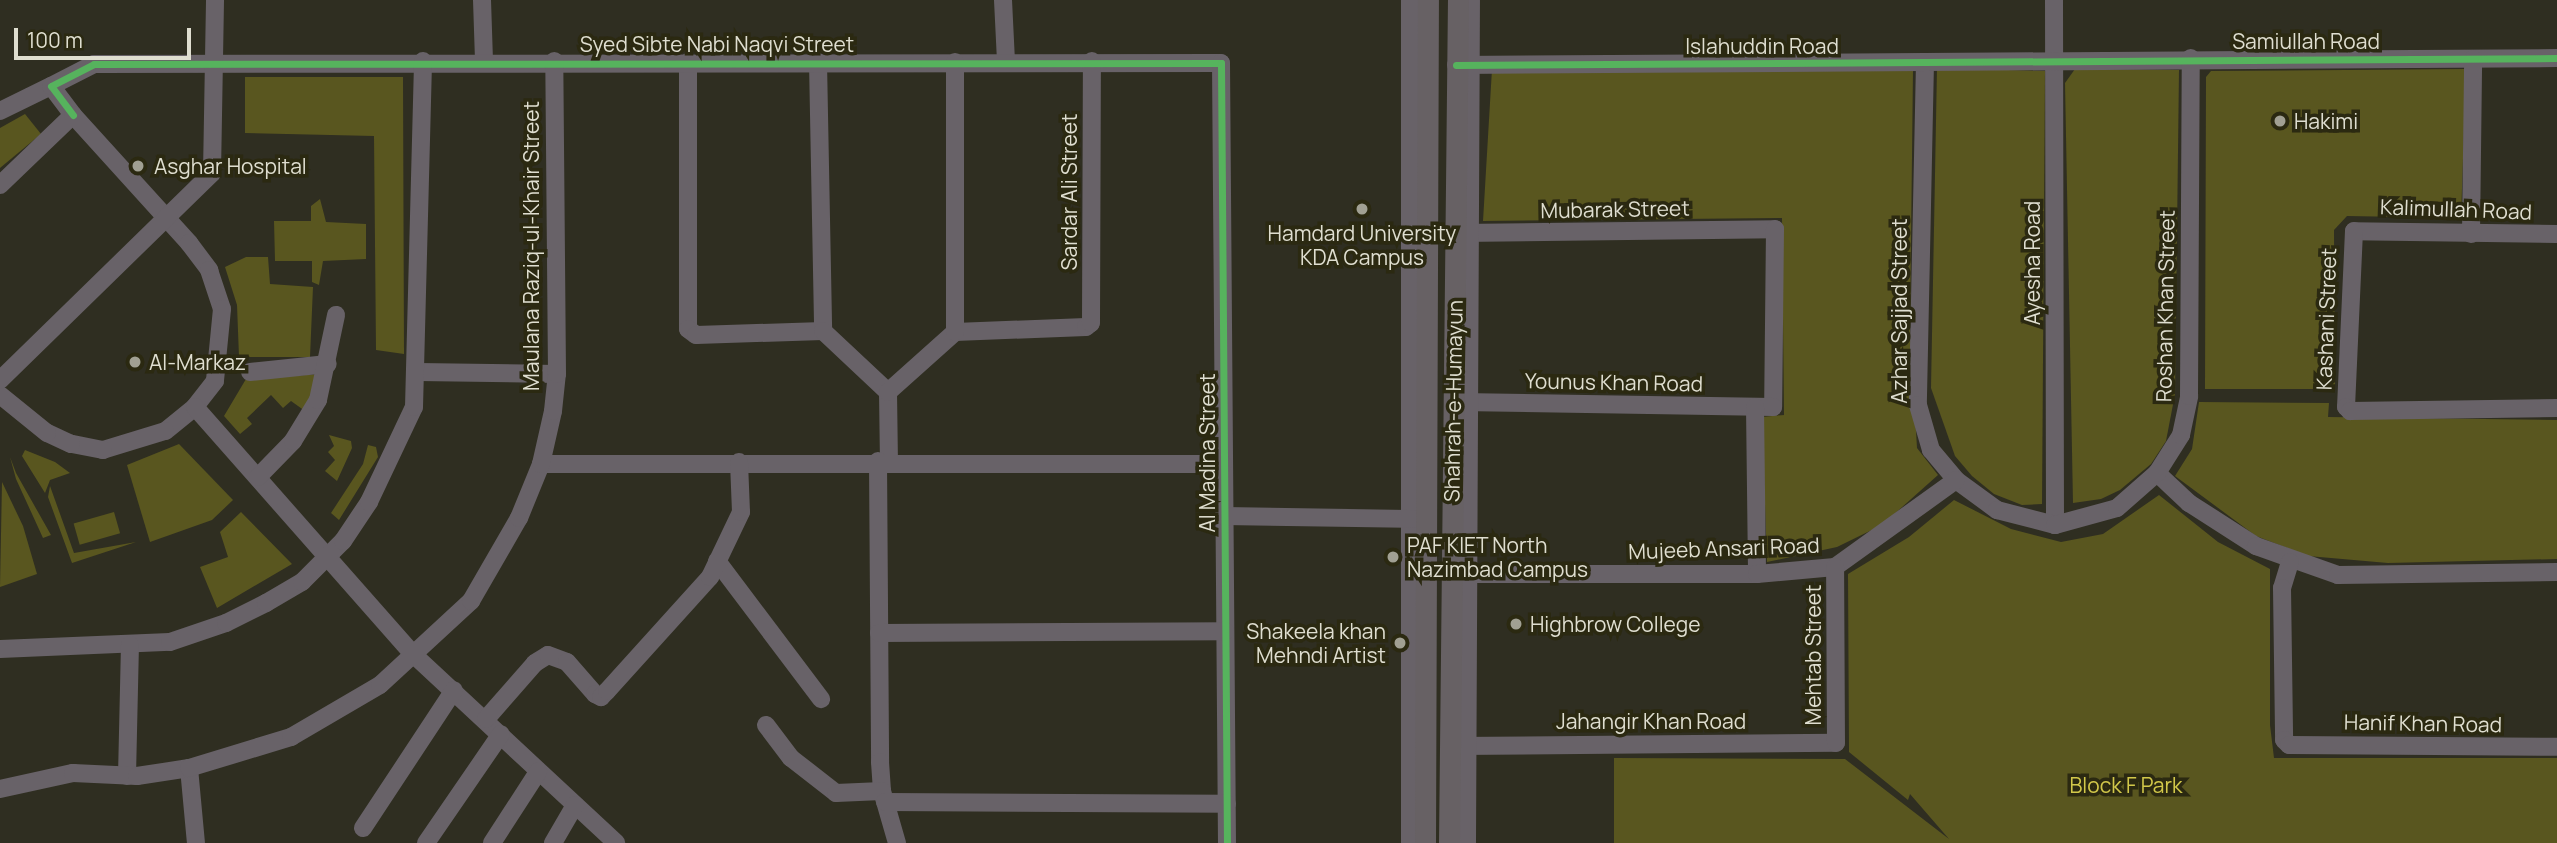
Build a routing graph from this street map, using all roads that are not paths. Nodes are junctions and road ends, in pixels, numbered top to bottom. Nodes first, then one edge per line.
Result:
1 (215, 0) edge
2 (482, 0) edge
3 (1003, 0) edge
4 (1410, 0) edge
5 (1428, 0) edge
6 (1458, 0) edge
7 (1471, 0) edge
8 (2054, 0) edge
9 (2191, 58) junction
10 (2557, 58) edge
11 (2473, 59) junction
12 (214, 61) junction
13 (423, 61) junction
14 (484, 61) junction
15 (554, 61) junction
16 (688, 61) junction
17 (955, 61) junction
18 (1092, 61) junction
19 (818, 62) junction
20 (1006, 62) junction
21 (1925, 62) junction
22 (2054, 62) junction
23 (1221, 64) joint
24 (1463, 65) junction
25 (51, 86) junction
26 (0, 111) edge
27 (73, 116) junction
28 (0, 185) edge
29 (168, 220) junction
30 (2354, 231) joint
31 (1426, 232) junction
32 (2471, 233) junction
33 (1464, 234) junction
34 (2557, 234) edge
35 (336, 315) dead end
36 (823, 331) junction
37 (955, 332) junction
38 (328, 364) junction
39 (250, 372) dead end
40 (418, 372) junction
41 (558, 374) junction
42 (0, 380) edge
43 (888, 392) junction
44 (0, 395) edge
45 (1462, 402) junction
46 (195, 407) junction
47 (1755, 407) junction
48 (1773, 408) joint
49 (2557, 408) edge
50 (883, 461) junction
51 (739, 462) junction
52 (541, 464) junction
53 (1223, 464) junction
54 (2157, 472) junction
55 (258, 477) junction
56 (1956, 480) junction
57 (1224, 516) junction
58 (1419, 519) junction
59 (2056, 525) junction
60 (330, 556) junction
61 (717, 561) junction
62 (2290, 562) junction
63 (1835, 567) junction
64 (2557, 572) edge
65 (1459, 574) junction
66 (1757, 574) junction
67 (1225, 631) junction
68 (879, 633) junction
69 (130, 645) junction
70 (0, 649) edge
71 (414, 655) junction
72 (454, 690) junction
73 (821, 699) dead end
74 (485, 719) junction
75 (766, 724) dead end
76 (501, 734) junction
77 (1836, 743) joint
78 (1458, 746) junction
79 (2557, 747) edge
80 (189, 768) junction
81 (538, 772) junction
82 (127, 776) junction
83 (0, 789) edge
84 (883, 796) junction
85 (1227, 804) junction
86 (575, 805) junction
87 (363, 828) dead end
88 (196, 843) edge
89 (426, 843) edge
90 (492, 843) edge
91 (553, 843) edge
92 (616, 843) edge
93 (897, 843) edge
94 (1227, 843) edge
95 (1410, 843) edge
96 (1425, 843) edge
97 (1449, 843) edge
98 (1467, 843) edge

1 - 12 street
2 - 14 street
3 - 20 street
4 - 58 street
5 - 31 main road, Shahrah-e-Humayun
6 - 24 main road, Shahrah-e-Humayun
7 - 24 street
8 - 22 street, Ayesha Road
9 - 11 street, Samiullah Road
9 - 22 street, Samiullah Road
9 - 54 street, Roshan Khan Street
10 - 11 street, Samiullah Road
11 - 32 street
12 - 13 street, Syed Sibte Nabi Naqvi Street
12 - 25 street, Syed Sibte Nabi Naqvi Street
12 - 29 street
13 - 14 street, Syed Sibte Nabi Naqvi Street
13 - 40 street
14 - 15 street, Syed Sibte Nabi Naqvi Street
15 - 16 street, Syed Sibte Nabi Naqvi Street
15 - 41 street, Maulana Raziq-ul-Khair Street
16 - 19 street, Syed Sibte Nabi Naqvi Street
16 - 36 street
17 - 19 street, Syed Sibte Nabi Naqvi Street
17 - 20 street, Syed Sibte Nabi Naqvi Street
17 - 37 street
18 - 20 street, Syed Sibte Nabi Naqvi Street
18 - 23 street, Syed Sibte Nabi Naqvi Street
18 - 37 street, Sardar Ali Street
19 - 36 street
21 - 22 street, Islahuddin Road
21 - 24 street, Islahuddin Road
21 - 56 street, Azhar Sajjad Street
22 - 59 street, Ayesha Road
23 - 53 street, Al Madina Street
24 - 33 main road, Shahrah-e-Humayun
25 - 26 street, Syed Sibte Nabi Naqvi Street
25 - 27 street
27 - 28 street
27 - 29 street
29 - 42 street
29 - 46 street
30 - 32 street, Kalimullah Road
30 - 49 street, Kashani Street
31 - 33 main road
31 - 58 main road, Shahrah-e-Humayun
32 - 34 street, Kalimullah Road
33 - 45 main road, Shahrah-e-Humayun
33 - 48 street, Mubarak Street
35 - 38 street
36 - 43 street
37 - 43 street
38 - 39 street
38 - 55 street
40 - 41 street
40 - 60 street
41 - 52 street, Maulana Raziq-ul-Khair Street
43 - 50 street
44 - 46 street
45 - 47 street, Younus Khan Road
45 - 65 main road, Shahrah-e-Humayun
46 - 55 street
47 - 48 street, Younus Khan Road
47 - 66 street
50 - 51 street
50 - 53 street
50 - 68 street
51 - 52 street
51 - 61 street
52 - 71 street, Maulana Raziq-ul-Khair Street
53 - 57 street, Al Madina Street
54 - 59 street, Roshan Khan Street
54 - 62 street
55 - 60 street
56 - 59 street, Azhar Sajjad Street
56 - 63 street, Mujeeb Ansari Road
57 - 58 street
57 - 67 street, Al Madina Street
58 - 95 street
58 - 96 main road, Shahrah-e-Humayun
60 - 69 street
60 - 71 street
61 - 73 street
61 - 74 street
62 - 64 street
62 - 79 street, Hanif Khan Road
63 - 66 street, Mujeeb Ansari Road
63 - 77 street, Mehtab Street
65 - 66 street, Mujeeb Ansari Road
65 - 78 main road, Shahrah-e-Humayun
67 - 68 street
67 - 85 street, Al Madina Street
68 - 84 street
69 - 70 street
69 - 82 street
71 - 72 street
71 - 80 street, Maulana Raziq-ul-Khair Street
72 - 74 street
72 - 87 street
74 - 76 street
75 - 84 street
76 - 81 street
76 - 89 street
77 - 78 street, Jahangir Khan Road
78 - 97 main road, Shahrah-e-Humayun
78 - 98 street
80 - 82 street, Maulana Raziq-ul-Khair Street
80 - 88 street
81 - 86 street
81 - 90 street
82 - 83 street, Maulana Raziq-ul-Khair Street
84 - 85 street
84 - 93 street
85 - 94 street, Al Madina Street
86 - 91 street
86 - 92 street

